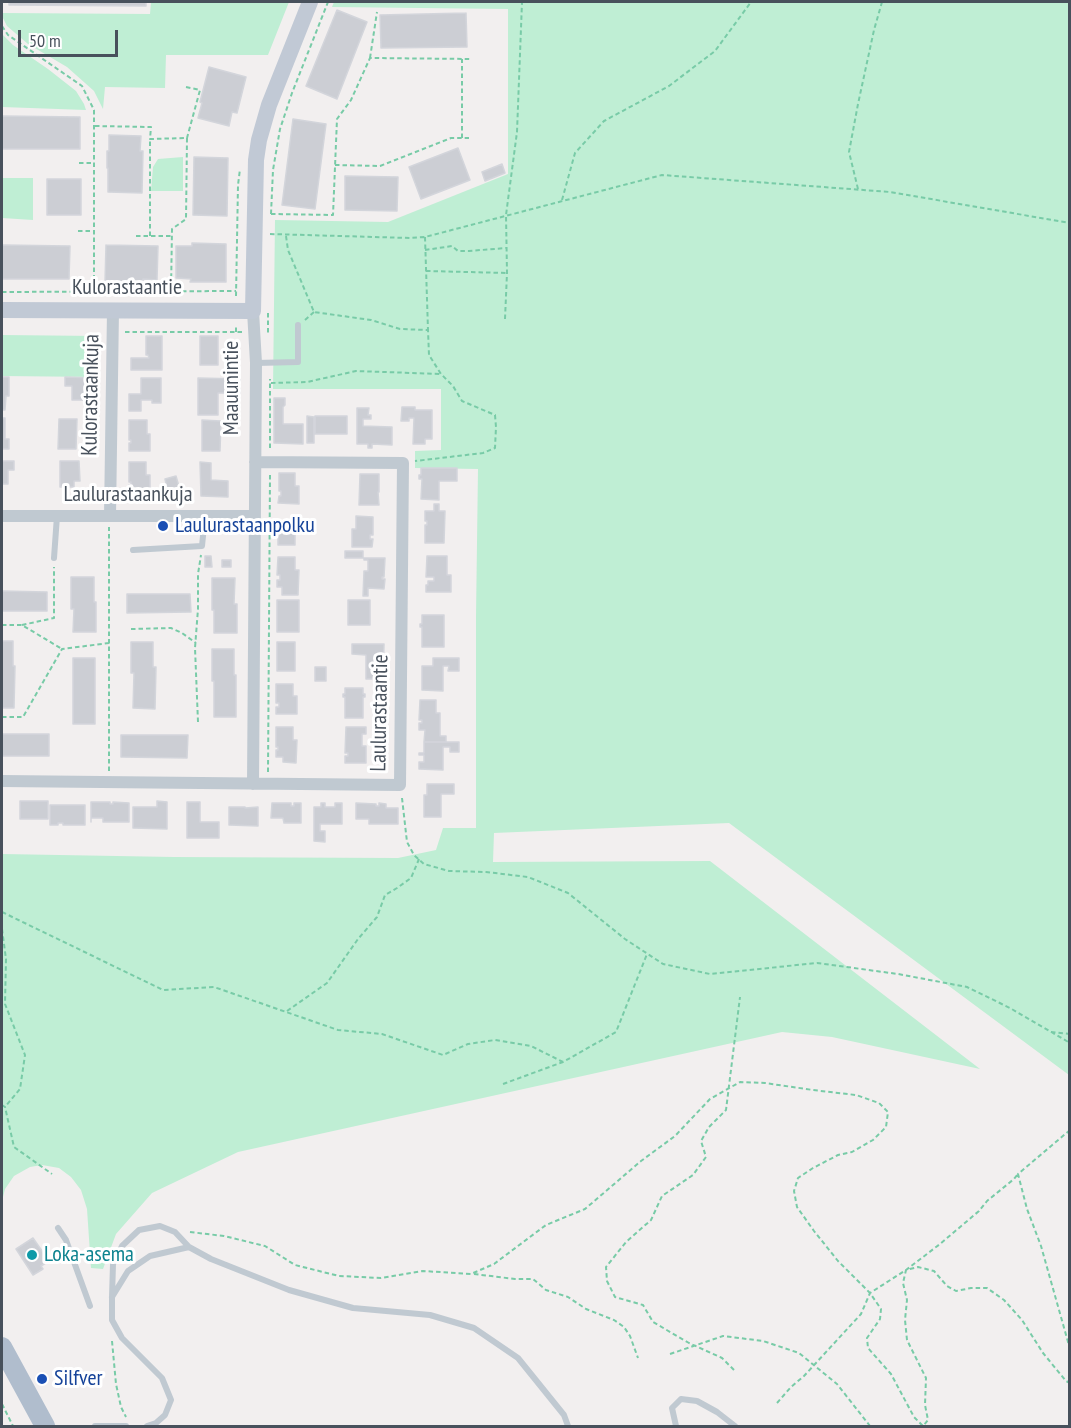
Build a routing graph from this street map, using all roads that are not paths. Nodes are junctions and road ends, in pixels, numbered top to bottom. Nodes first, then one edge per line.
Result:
1 (310, 2) edge
2 (2, 310) edge
3 (113, 310) junction
4 (261, 312) junction
5 (298, 325) dead end
6 (256, 363) junction
7 (255, 462) junction
8 (2, 516) edge
9 (57, 516) junction
10 (110, 516) junction
11 (205, 516) junction
12 (255, 516) junction
13 (133, 550) dead end
14 (54, 558) road end
15 (2, 781) edge
16 (253, 784) junction
17 (58, 1228) dead end
18 (189, 1247) junction
19 (112, 1297) junction
20 (90, 1306) dead end
21 (2, 1347) edge
22 (45, 1426) edge
23 (95, 1426) edge
24 (126, 1426) edge
25 (147, 1426) edge
26 (568, 1426) edge
27 (676, 1426) edge
28 (735, 1426) edge

1 - 4 street, Maauunintie
2 - 3 street, Kulorastaantie
3 - 4 street, Kulorastaantie
3 - 10 street, Kulorastaankuja
4 - 6 street, Maauunintie
5 - 6 lane
6 - 7 street, Maauunintie
7 - 12 street, Maauunintie
7 - 16 street, Laulurastaantie
8 - 9 street, Laulurastaankuja
9 - 10 street, Laulurastaankuja
9 - 14 lane
10 - 11 street, Laulurastaankuja
11 - 12 street, Laulurastaankuja
11 - 13 lane
12 - 16 street, Maauunintie
15 - 16 street, Laulurastaantie
17 - 20 lane
18 - 19 lane
18 - 19 lane
18 - 26 lane
19 - 25 lane
21 - 22 main road
23 - 24 lane
27 - 28 lane

